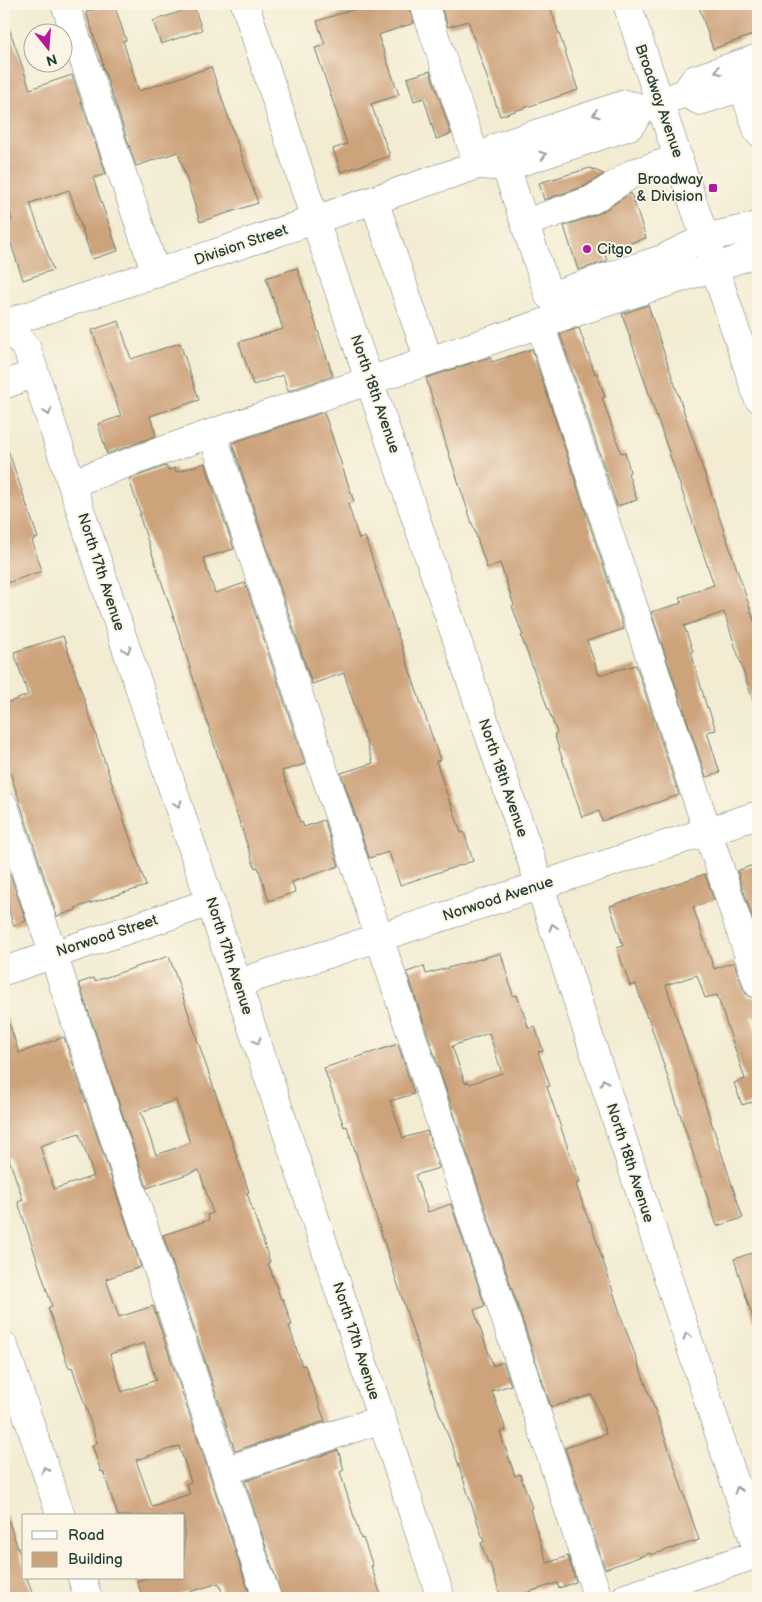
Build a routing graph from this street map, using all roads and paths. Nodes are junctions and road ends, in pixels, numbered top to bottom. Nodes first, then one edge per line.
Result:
1 (65, 4) edge
2 (245, 4) edge
3 (424, 4) edge
4 (627, 4) edge
5 (758, 58) edge
6 (751, 85) edge
7 (685, 93) junction
8 (652, 105) junction
9 (758, 132) edge
10 (679, 158) junction
11 (478, 165) junction
12 (506, 167) junction
13 (374, 200) junction
14 (315, 220) junction
15 (525, 223) junction
16 (758, 226) edge
17 (705, 238) junction
18 (758, 254) edge
19 (715, 268) junction
20 (156, 274) junction
21 (4, 323) edge
22 (540, 324) junction
23 (429, 361) junction
24 (35, 374) junction
25 (370, 381) junction
26 (4, 385) edge
27 (758, 398) edge
28 (212, 433) junction
29 (72, 483) junction
30 (4, 806) edge
31 (758, 815) edge
32 (709, 831) junction
33 (539, 886) junction
34 (211, 902) junction
35 (379, 938) junction
36 (54, 954) junction
37 (4, 971) edge
38 (238, 983) junction
39 (758, 984) edge
40 (4, 1346) edge
41 (382, 1419) junction
42 (225, 1471) junction
43 (60, 1514) edge
44 (758, 1554) edge
45 (83, 1580) edge
46 (88, 1598) edge
47 (267, 1598) edge
48 (441, 1598) edge
49 (598, 1598) edge
50 (625, 1598) edge

1 - 20 street
2 - 14 street, North 18th Avenue
3 - 11 street
4 - 8 street, Broadway Avenue
5 -> 7 street, Division Street
6 - 7 street
6 - 9 street
7 - 8 street, Division Street
8 - 10 street, Broadway Avenue
8 -> 11 street, Division Street
12 -> 8 street, Division Street
10 - 15 street
10 - 17 street, Broadway Avenue
11 - 12 street, Division Street
11 - 13 street, Division Street
12 - 15 street
13 - 14 street, Division Street
13 - 23 street
14 - 20 street, Division Street
14 - 25 street, North 18th Avenue
15 - 17 street
16 - 17 street
17 - 19 street, Broadway Avenue
18 - 19 street
19 - 22 street
19 - 27 street, Broadway Avenue
20 - 21 street, Division Street
21 - 24 street, North 17th Avenue
22 - 23 street
22 - 32 street
23 - 25 street
24 - 26 street
24 -> 29 street, North 17th Avenue
25 - 28 street
25 - 33 street, North 18th Avenue
28 - 29 street
28 - 35 street
29 -> 34 street, North 17th Avenue
30 - 36 street
31 - 32 street, Norwood Avenue
32 - 33 street, Norwood Avenue
32 - 39 street
33 - 35 street, Norwood Avenue
44 -> 33 street, North 18th Avenue
34 - 36 street, Norwood Street
34 - 38 street, North 17th Avenue
35 - 38 street, Norwood Avenue
35 - 49 street
36 - 37 street, Norwood Street
36 - 42 street
38 -> 41 street, North 17th Avenue
43 -> 40 street
41 - 42 street
41 - 48 street, North 17th Avenue
42 - 47 street
44 - 50 street
45 - 46 street

